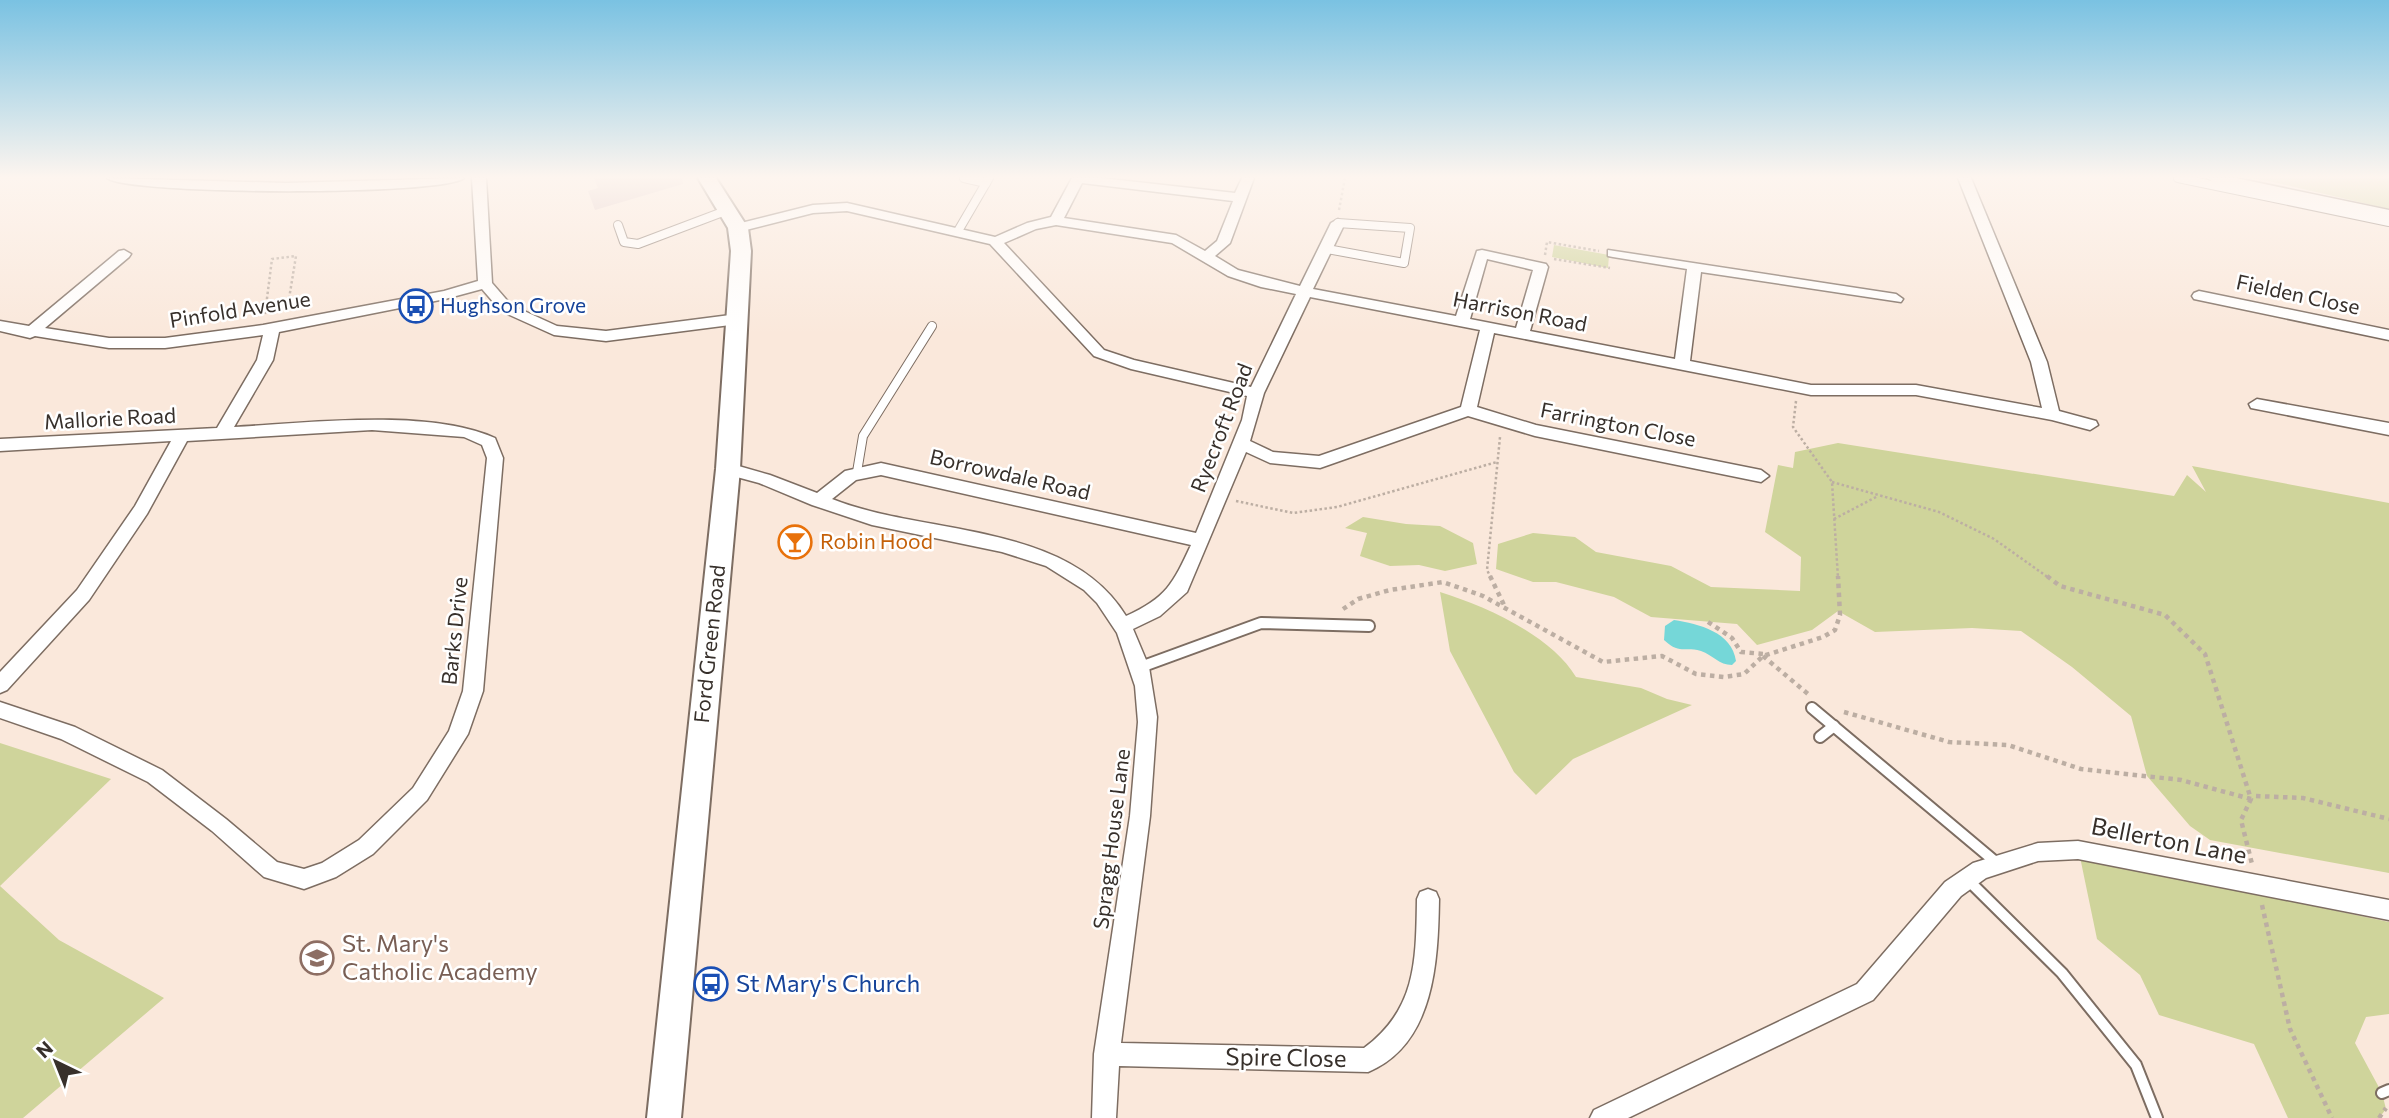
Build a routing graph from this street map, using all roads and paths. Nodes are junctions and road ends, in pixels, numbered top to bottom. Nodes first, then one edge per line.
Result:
1 (482, 230) edge
2 (620, 230) edge
3 (691, 230) edge
4 (736, 230) edge
5 (954, 230) edge
6 (1020, 230) edge
7 (1120, 230) edge
8 (1228, 230) edge
9 (1335, 230) edge
10 (1410, 230) edge
11 (1986, 230) edge
12 (958, 231) joint
13 (995, 241) junction
14 (1327, 248) junction
15 (1613, 253) junction
16 (124, 254) dead end
17 (1206, 257) junction
18 (1694, 268) junction
19 (485, 284) junction
20 (1306, 292) junction
21 (2199, 296) dead end
22 (1896, 299) dead end
23 (738, 319) junction
24 (1462, 322) junction
25 (0, 326) edge
26 (932, 326) dead end
27 (273, 328) junction
28 (1488, 328) junction
29 (30, 333) junction
30 (1522, 334) junction
31 (2389, 335) edge
32 (1682, 365) junction
33 (1797, 387) junction
34 (1256, 393) junction
35 (2257, 404) dead end
36 (1468, 410) junction
37 (2052, 415) junction
38 (1502, 421) junction
39 (2090, 425) dead end
40 (2389, 429) edge
41 (222, 433) junction
42 (181, 437) junction
43 (1241, 443) junction
44 (0, 445) edge
45 (1497, 462) junction
46 (728, 469) junction
47 (857, 472) junction
48 (1761, 476) dead end
49 (1832, 482) junction
50 (1878, 496) junction
51 (1220, 498) junction
52 (818, 501) junction
53 (1835, 519) junction
54 (1201, 541) junction
55 (1506, 609) junction
56 (1708, 622) dead end
57 (1321, 624) junction
58 (1123, 625) junction
59 (1369, 626) dead end
60 (1764, 655) junction
61 (1138, 668) junction
62 (0, 685) edge
63 (1816, 706) junction
64 (0, 710) edge
65 (1834, 726) junction
66 (1820, 737) dead end
67 (2253, 798) junction
68 (2389, 819) edge
69 (1998, 864) junction
70 (1966, 879) junction
71 (2257, 885) junction
72 (1428, 899) dead end
73 (2389, 911) edge
74 (1107, 1054) junction
75 (664, 1118) edge
76 (1104, 1118) edge
77 (1602, 1118) edge
78 (2158, 1118) edge
79 (2332, 1118) edge

1 - 19 street
2 - 3 lane
4 - 23 main road, Ford Green Road
5 - 12 street
6 - 13 street, Harrison Road
7 - 17 street, Harrison Road
8 - 17 street
9 - 14 street, Ryecroft Road
10 - 14 lane
11 - 37 street
12 - 13 street
13 - 34 street
14 - 20 street, Ryecroft Road
15 - 15 path
15 - 18 street
16 - 29 street
17 - 20 street, Harrison Road
18 - 22 street
18 - 32 street
19 - 23 street
19 - 27 street, Pinfold Avenue
20 - 24 street, Harrison Road
20 - 34 street, Ryecroft Road
21 - 31 street, Fielden Close
23 - 46 main road, Ford Green Road
24 - 28 street, Harrison Road
24 - 30 street
25 - 29 street, Pinfold Avenue
26 - 47 lane
27 - 27 path
27 - 29 street, Pinfold Avenue
27 - 41 street
28 - 30 street, Harrison Road
28 - 36 street
30 - 32 street, Harrison Road
32 - 33 street, Harrison Road
33 - 37 street, Harrison Road
33 - 49 path
34 - 43 street, Ryecroft Road
35 - 40 street
36 - 38 street, Farrington Close
36 - 43 street
37 - 39 street, Harrison Road
38 - 45 path
38 - 48 street, Farrington Close
41 - 42 street, Mallorie Road
41 - 64 street, Barks Drive
42 - 44 street, Mallorie Road
42 - 62 street
43 - 51 street, Ryecroft Road
45 - 51 path
45 - 55 path
46 - 52 street, Spragg House Lane
46 - 75 main road, Ford Green Road
47 - 52 street
47 - 54 street, Borrowdale Road
49 - 50 path
49 - 53 path
50 - 53 path
50 - 67 path
51 - 54 street, Ryecroft Road
52 - 58 street, Spragg House Lane
53 - 60 path
54 - 58 street, Ryecroft Road
55 - 57 path
55 - 60 path
56 - 60 path
57 - 59 lane
57 - 61 lane
58 - 61 street, Spragg House Lane
60 - 63 path
61 - 74 street, Spragg House Lane
63 - 65 lane
63 - 67 path
65 - 66 lane
65 - 69 lane
67 - 68 path
67 - 71 path
69 - 70 street, Bellerton Lane
69 - 71 street, Bellerton Lane
70 - 77 street, Bellerton Lane
70 - 78 lane
71 - 73 street, Bellerton Lane
71 - 79 path
72 - 74 street, Spire Close
74 - 76 street, Spragg House Lane

